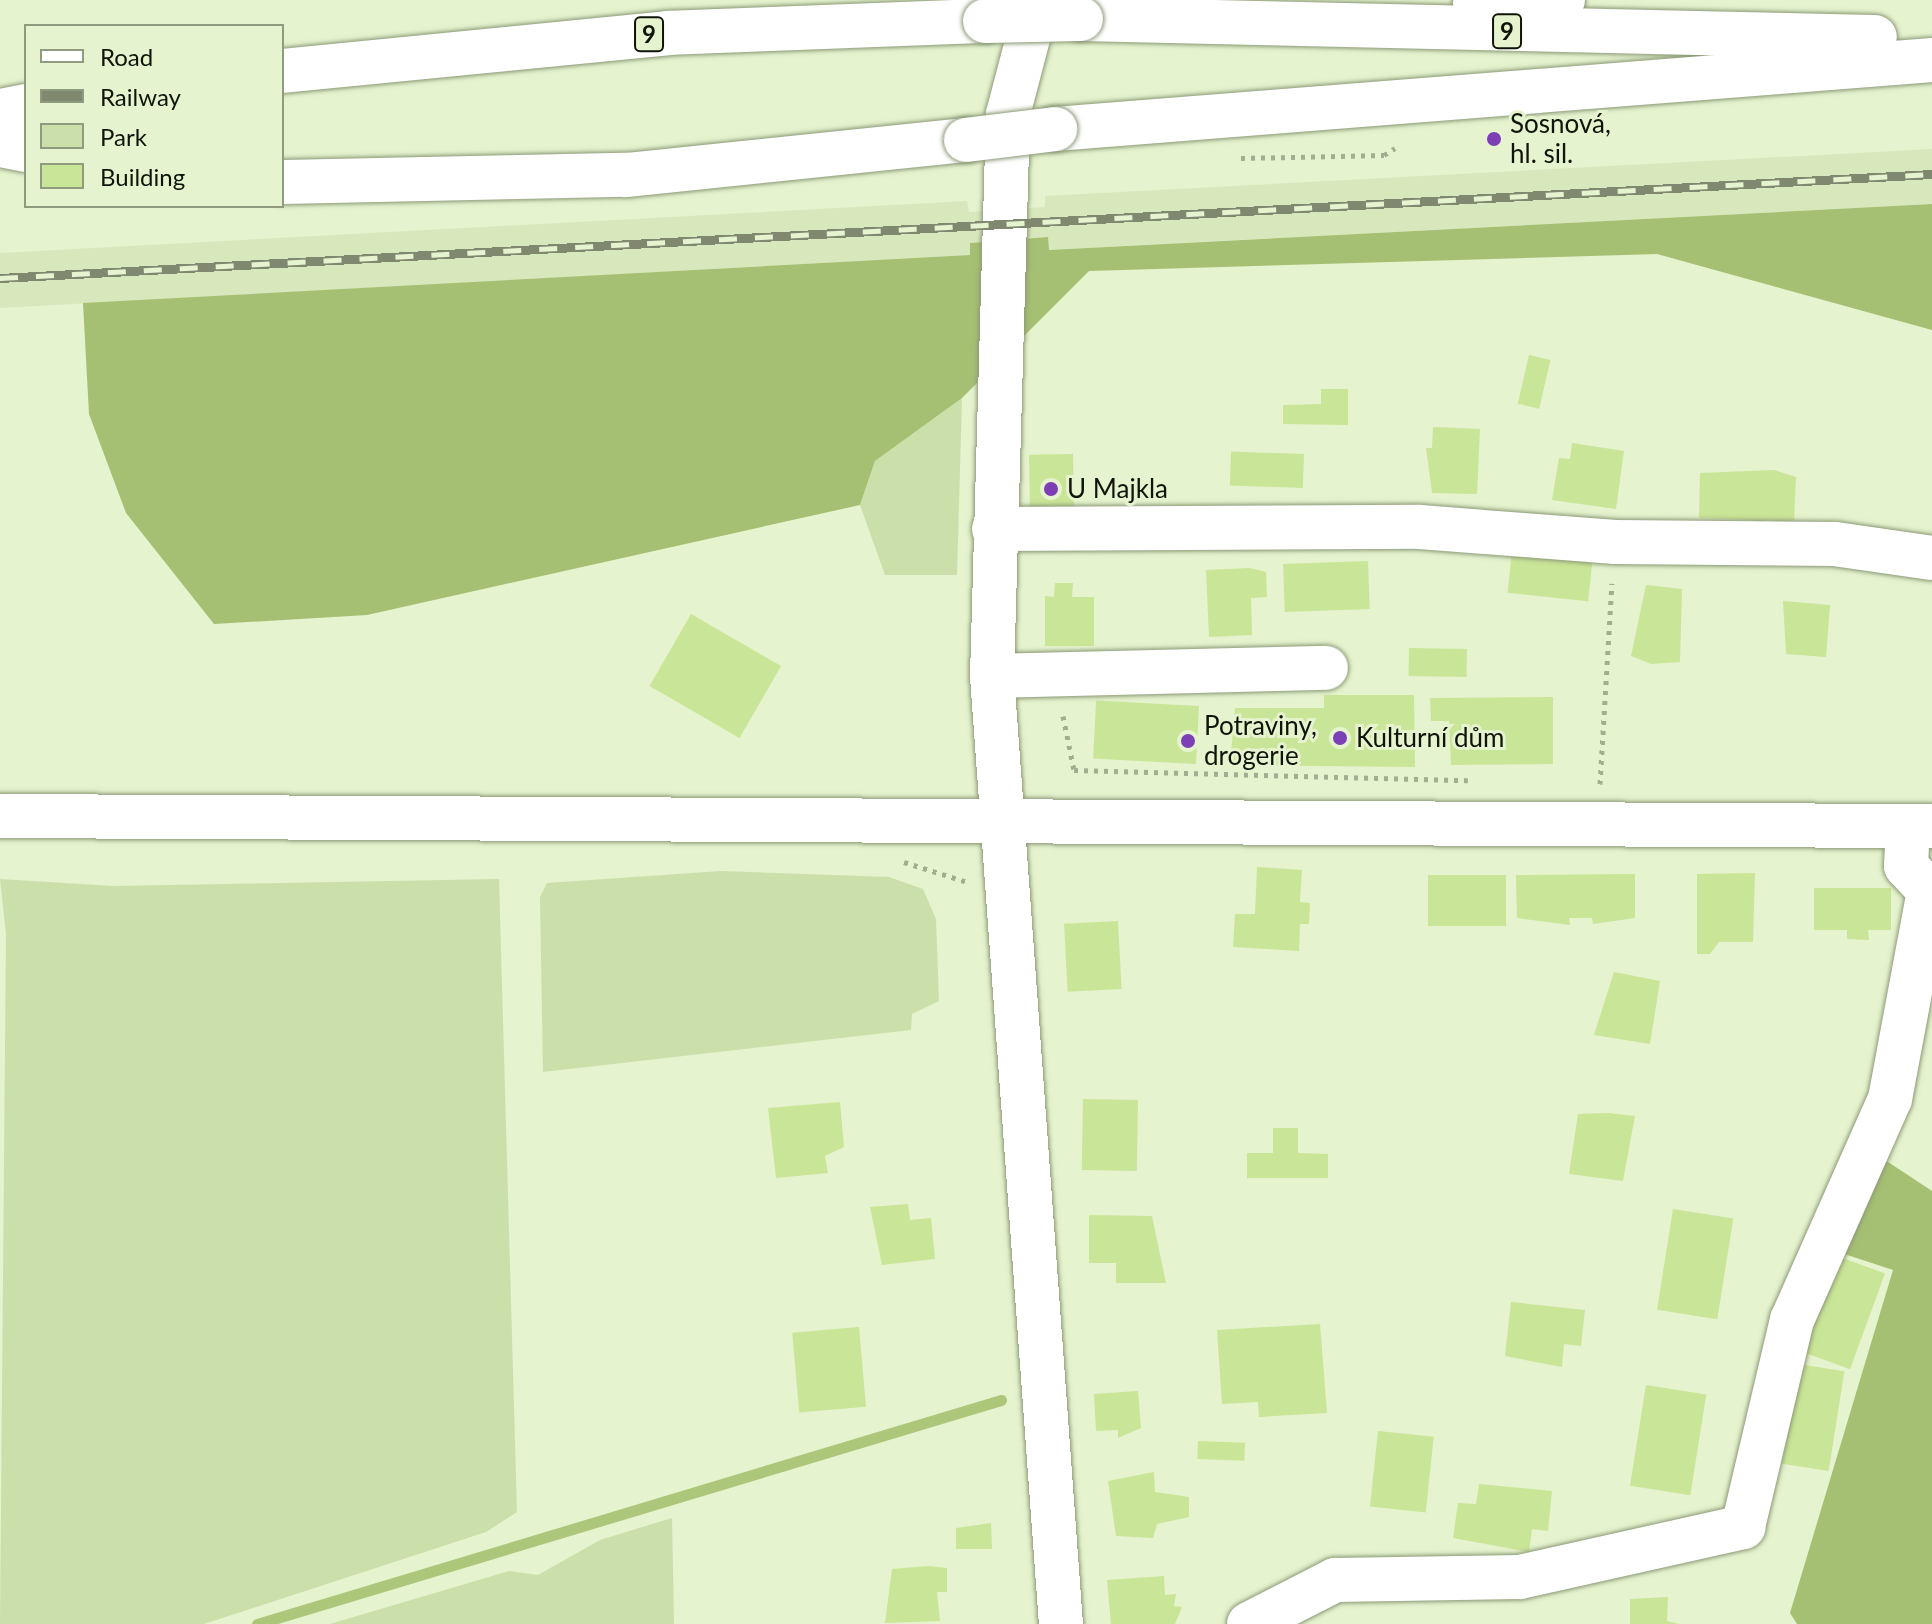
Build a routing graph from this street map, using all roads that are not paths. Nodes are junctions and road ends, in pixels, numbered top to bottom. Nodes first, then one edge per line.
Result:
1 (1038, 0) edge
2 (1563, 0) edge
3 (1081, 19) junction
4 (1932, 38) edge
5 (1932, 60) edge
6 (298, 69) edge
7 (24, 106) edge
8 (0, 111) edge
9 (0, 145) edge
10 (24, 150) edge
11 (284, 182) edge
12 (994, 529) junction
13 (1932, 558) edge
14 (1326, 668) dead end
15 (992, 676) junction
16 (0, 816) edge
17 (1000, 818) junction
18 (1920, 826) edge
19 (1930, 894) edge
20 (1061, 1624) edge
21 (1249, 1624) edge

1 - 12 street
2 - 3 street, 9
3 - 4 street, 9
3 - 6 street, 9, bridge
5 - 11 street, 9, bridge
7 - 8 street
9 - 10 street
12 - 13 street
12 - 15 street
14 - 15 street
15 - 17 street
16 - 17 street
17 - 18 street
17 - 20 street
18 - 19 street
19 - 21 street

